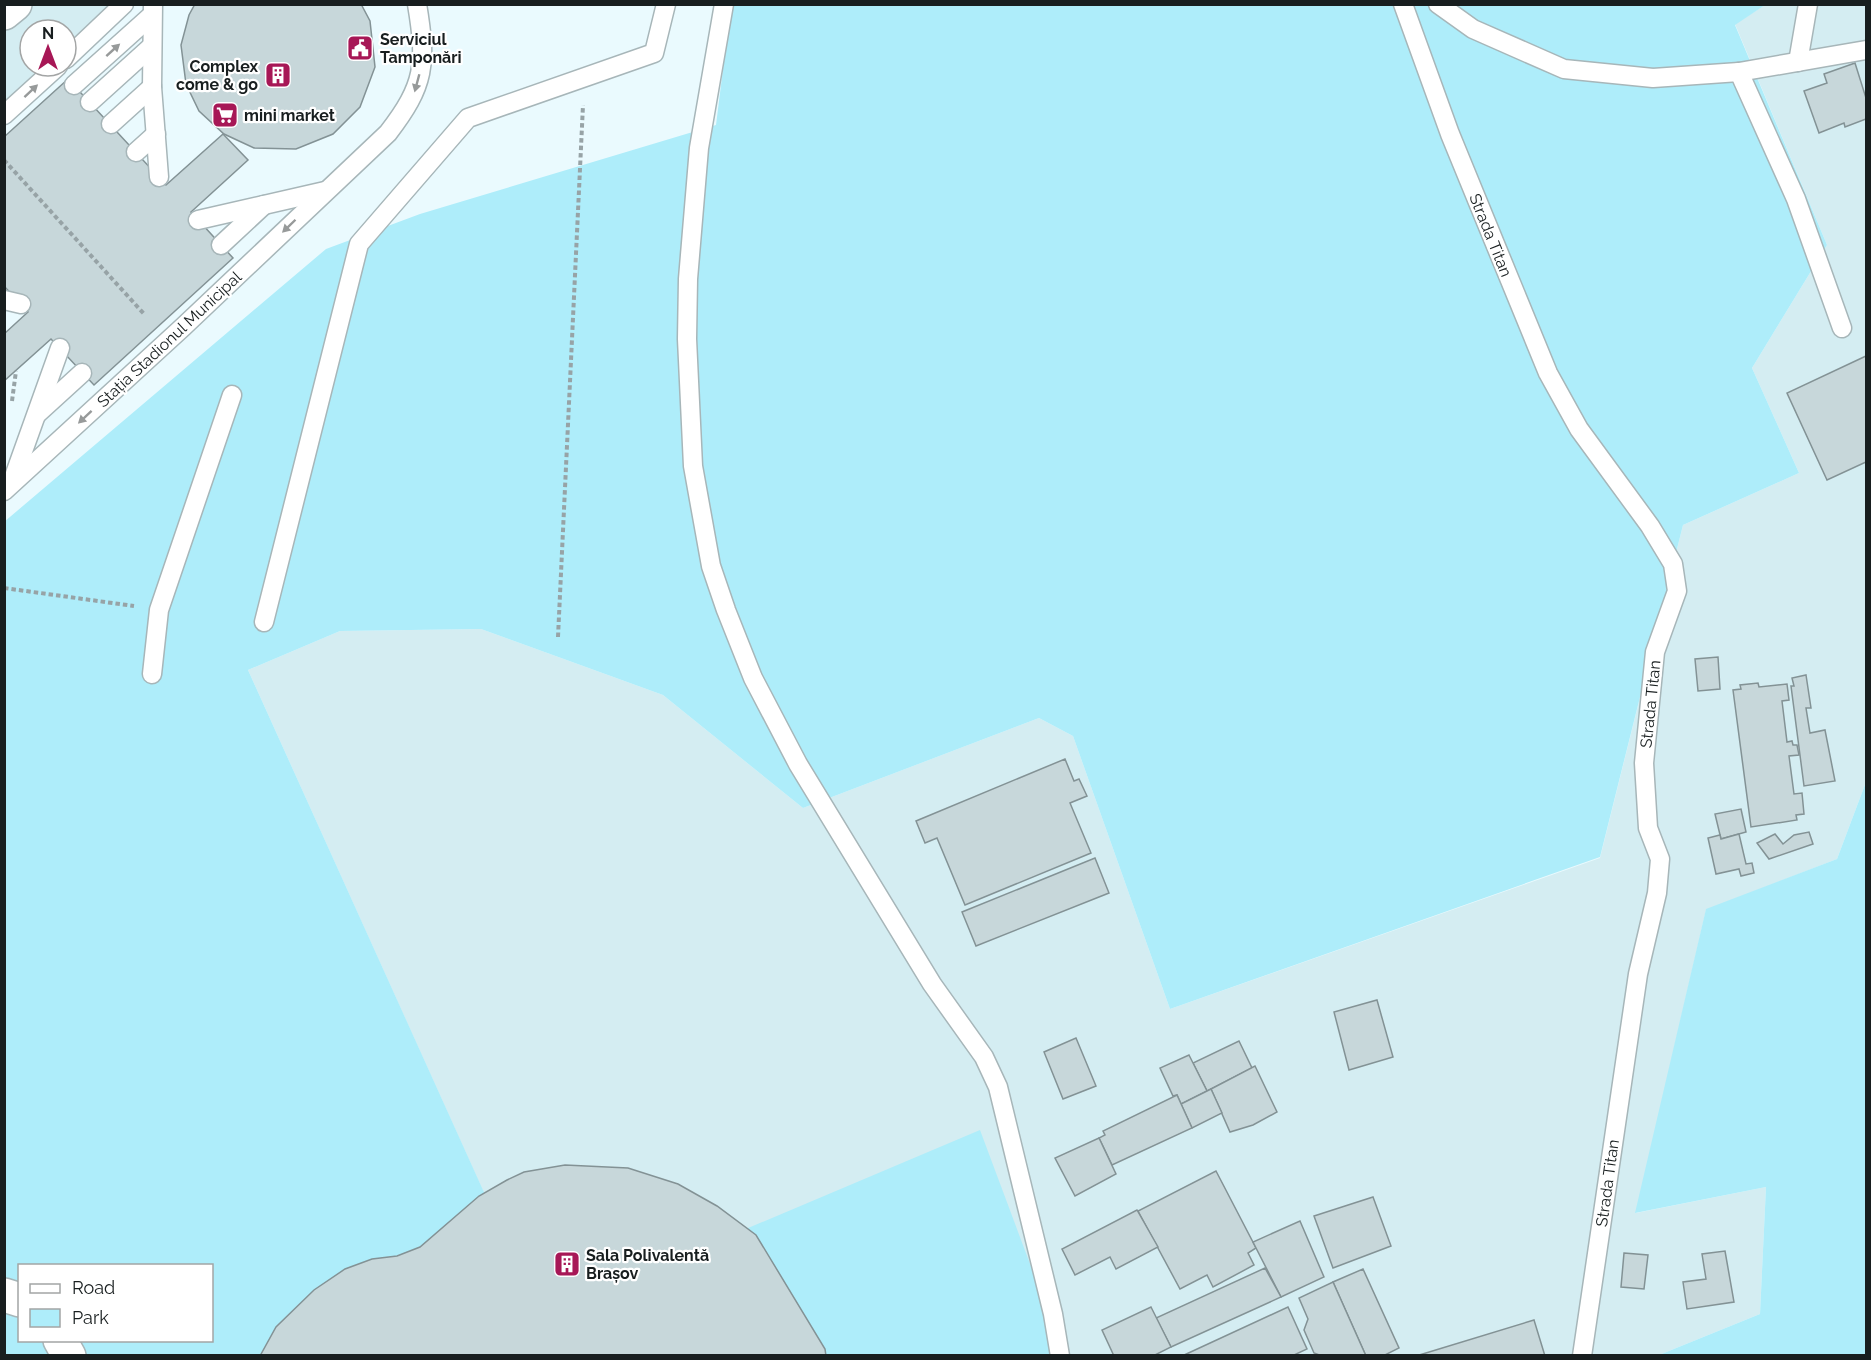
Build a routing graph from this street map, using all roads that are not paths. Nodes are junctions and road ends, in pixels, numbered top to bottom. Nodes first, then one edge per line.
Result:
1 (15, 4) edge
2 (124, 4) edge
3 (417, 4) edge
4 (666, 4) edge
5 (724, 4) edge
6 (1403, 4) edge
7 (1438, 4) edge
8 (1808, 4) edge
9 (152, 10) edge
10 (4, 13) edge
11 (152, 46) junction
12 (78, 48) edge
13 (1866, 50) edge
14 (1798, 62) junction
15 (1739, 72) junction
16 (45, 78) edge
17 (74, 85) dead end
18 (152, 87) junction
19 (90, 102) dead end
20 (4, 116) edge
21 (111, 124) dead end
22 (156, 135) junction
23 (136, 152) dead end
24 (159, 177) dead end
25 (326, 191) junction
26 (265, 204) junction
27 (198, 220) dead end
28 (221, 245) dead end
29 (1842, 328) dead end
30 (60, 348) dead end
31 (82, 373) dead end
32 (232, 395) dead end
33 (34, 417) junction
34 (8, 488) edge
35 (264, 622) dead end
36 (152, 674) dead end
37 (61, 1342) edge
38 (69, 1356) edge
39 (1060, 1356) edge
40 (1582, 1356) edge

1 - 10 street
2 - 12 lane
3 -> 25 lane, Stația Stadionul Municipal
4 - 35 lane
5 - 39 lane
6 - 40 lane, Strada Titan
7 - 15 lane
8 - 14 lane
9 - 11 lane
17 -> 9 lane
11 - 18 lane
11 - 19 lane
13 - 14 lane
14 - 15 lane
15 - 29 lane
20 -> 16 lane
18 - 21 lane
18 - 22 lane
22 - 23 lane
22 - 24 lane
25 - 26 lane
25 -> 34 lane, Stația Stadionul Municipal
26 - 27 lane
26 - 28 lane
30 - 33 lane, Stația Stadionul Municipal
31 - 33 lane
32 - 36 lane
33 - 34 lane, Stația Stadionul Municipal
37 - 38 street

